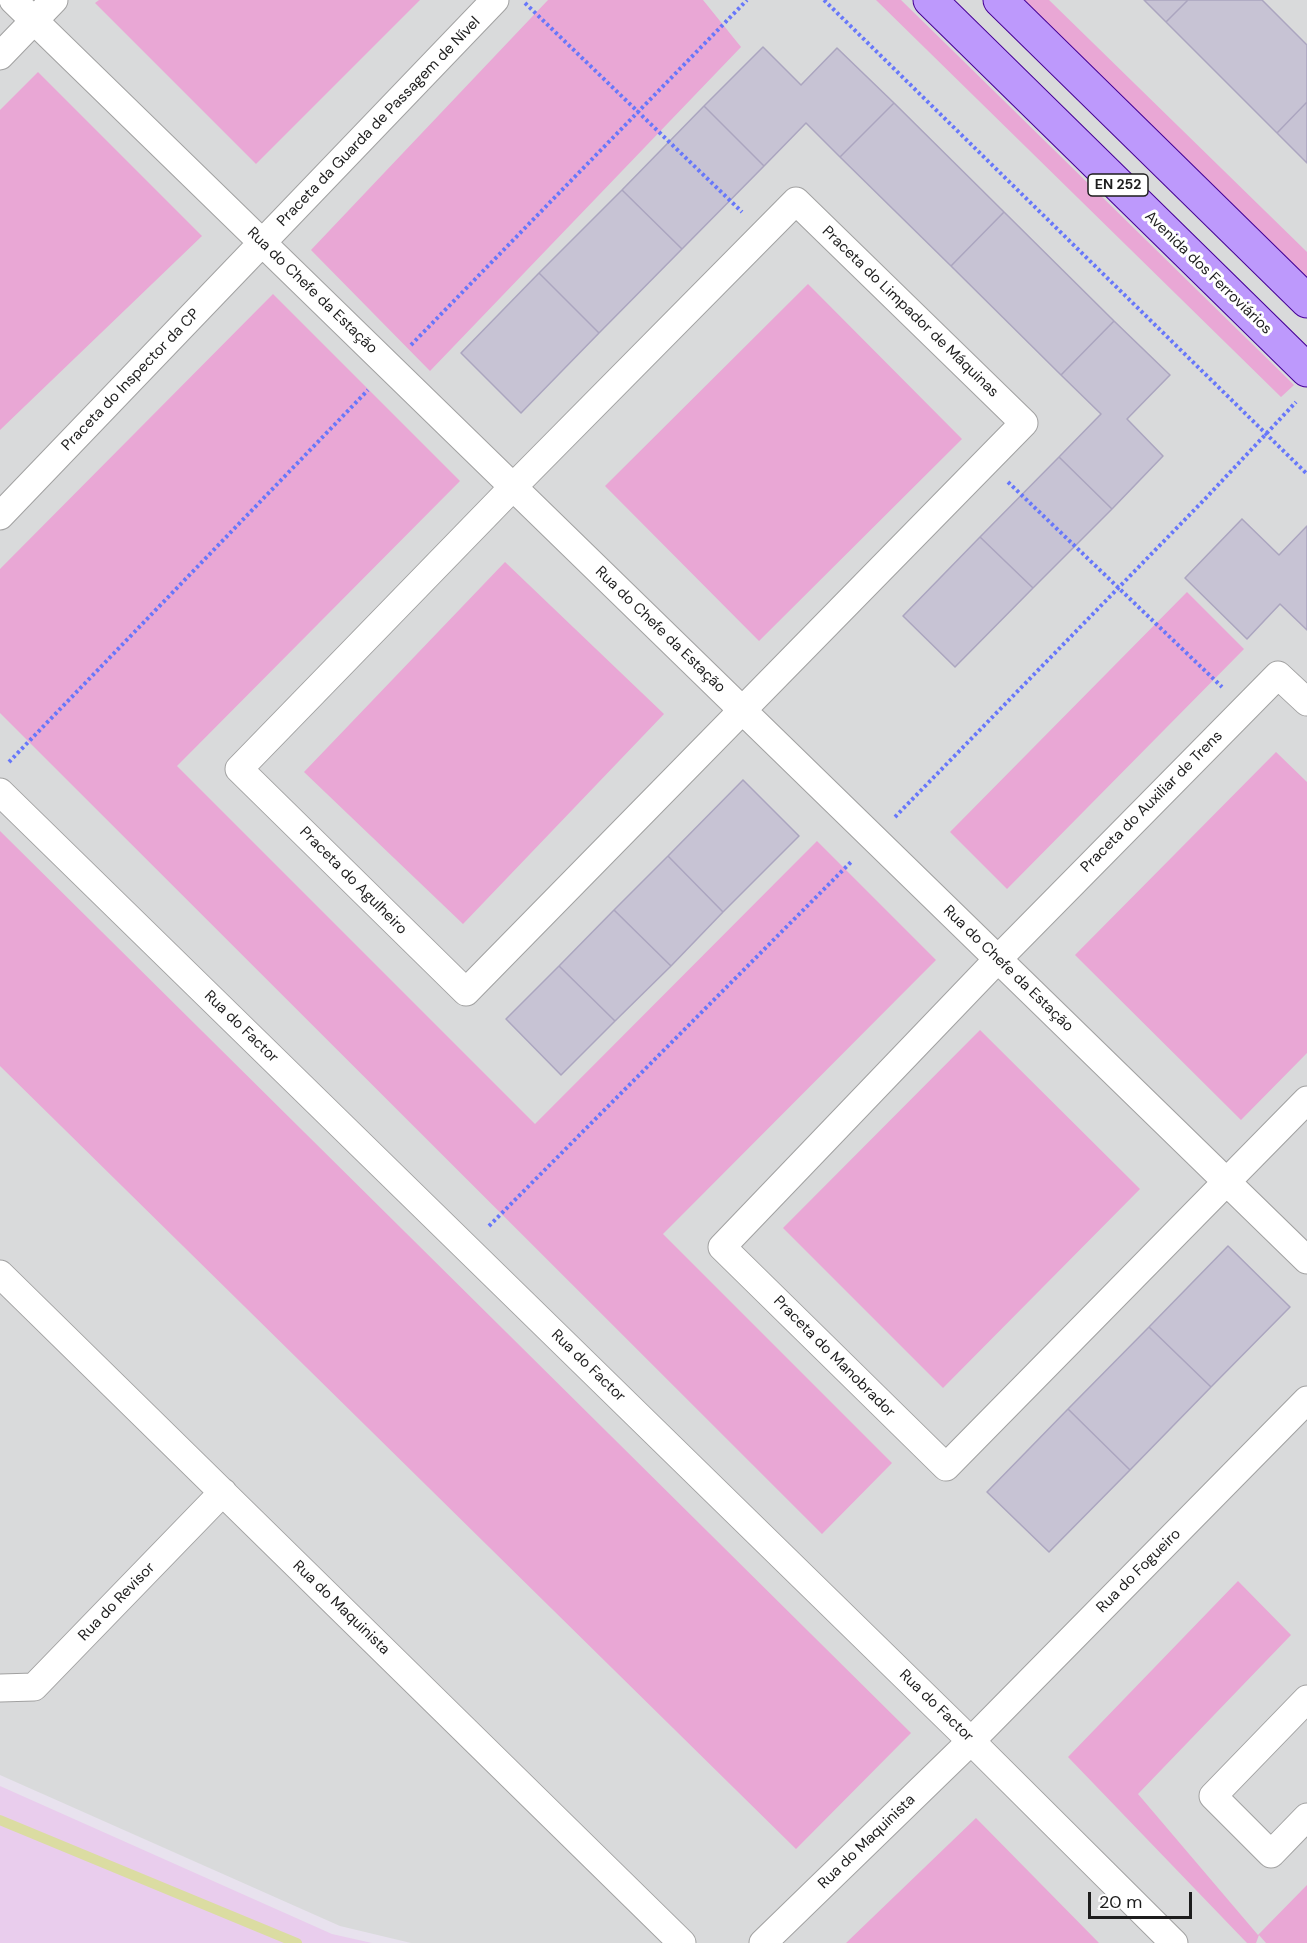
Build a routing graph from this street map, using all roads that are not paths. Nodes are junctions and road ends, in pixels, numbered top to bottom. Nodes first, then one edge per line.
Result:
1 (13, 0) edge
2 (54, 0) edge
3 (495, 0) edge
4 (930, 0) edge
5 (1000, 0) edge
6 (34, 21) junction
7 (0, 56) edge
8 (263, 244) junction
9 (1307, 301) edge
10 (1303, 384) edge
11 (513, 487) junction
12 (0, 516) edge
13 (1307, 702) edge
14 (742, 709) junction
15 (0, 792) edge
16 (998, 958) junction
17 (1307, 1100) edge
18 (1227, 1183) junction
19 (1307, 1260) edge
20 (0, 1274) edge
21 (1307, 1400) edge
22 (223, 1492) junction
23 (0, 1688) edge
24 (1307, 1699) edge
25 (971, 1741) junction
26 (1307, 1817) edge
27 (682, 1943) edge
28 (763, 1943) edge
29 (1174, 1943) edge

1 - 6 street, Rua do Chefe da Estação
2 - 6 street
3 - 8 street, Praceta da Guarda de Passagem de Nível
4 - 10 main road, Avenida dos Ferroviários / EN 252
5 - 9 main road, EN 252
6 - 7 street
6 - 8 street, Rua do Chefe da Estação
8 - 11 street, Rua do Chefe da Estação
8 - 12 street, Praceta do Inspector da CP
11 - 14 street, Rua do Chefe da Estação
11 - 14 street, Praceta do Agulheiro
11 - 14 street, Praceta do Limpador de Máquinas
13 - 16 street, Praceta do Auxiliar de Trens
14 - 16 street, Rua do Chefe da Estação
15 - 25 street, Rua do Factor
16 - 18 street, Rua do Chefe da Estação
16 - 18 street, Praceta do Manobrador
17 - 18 street
18 - 19 street, Rua do Chefe da Estação
20 - 22 street, Rua do Maquinista
21 - 25 street, Rua do Fogueiro
22 - 23 street, Rua do Revisor
22 - 27 street, Rua do Maquinista
24 - 26 street
25 - 28 street, Rua do Maquinista
25 - 29 street, Rua do Factor

